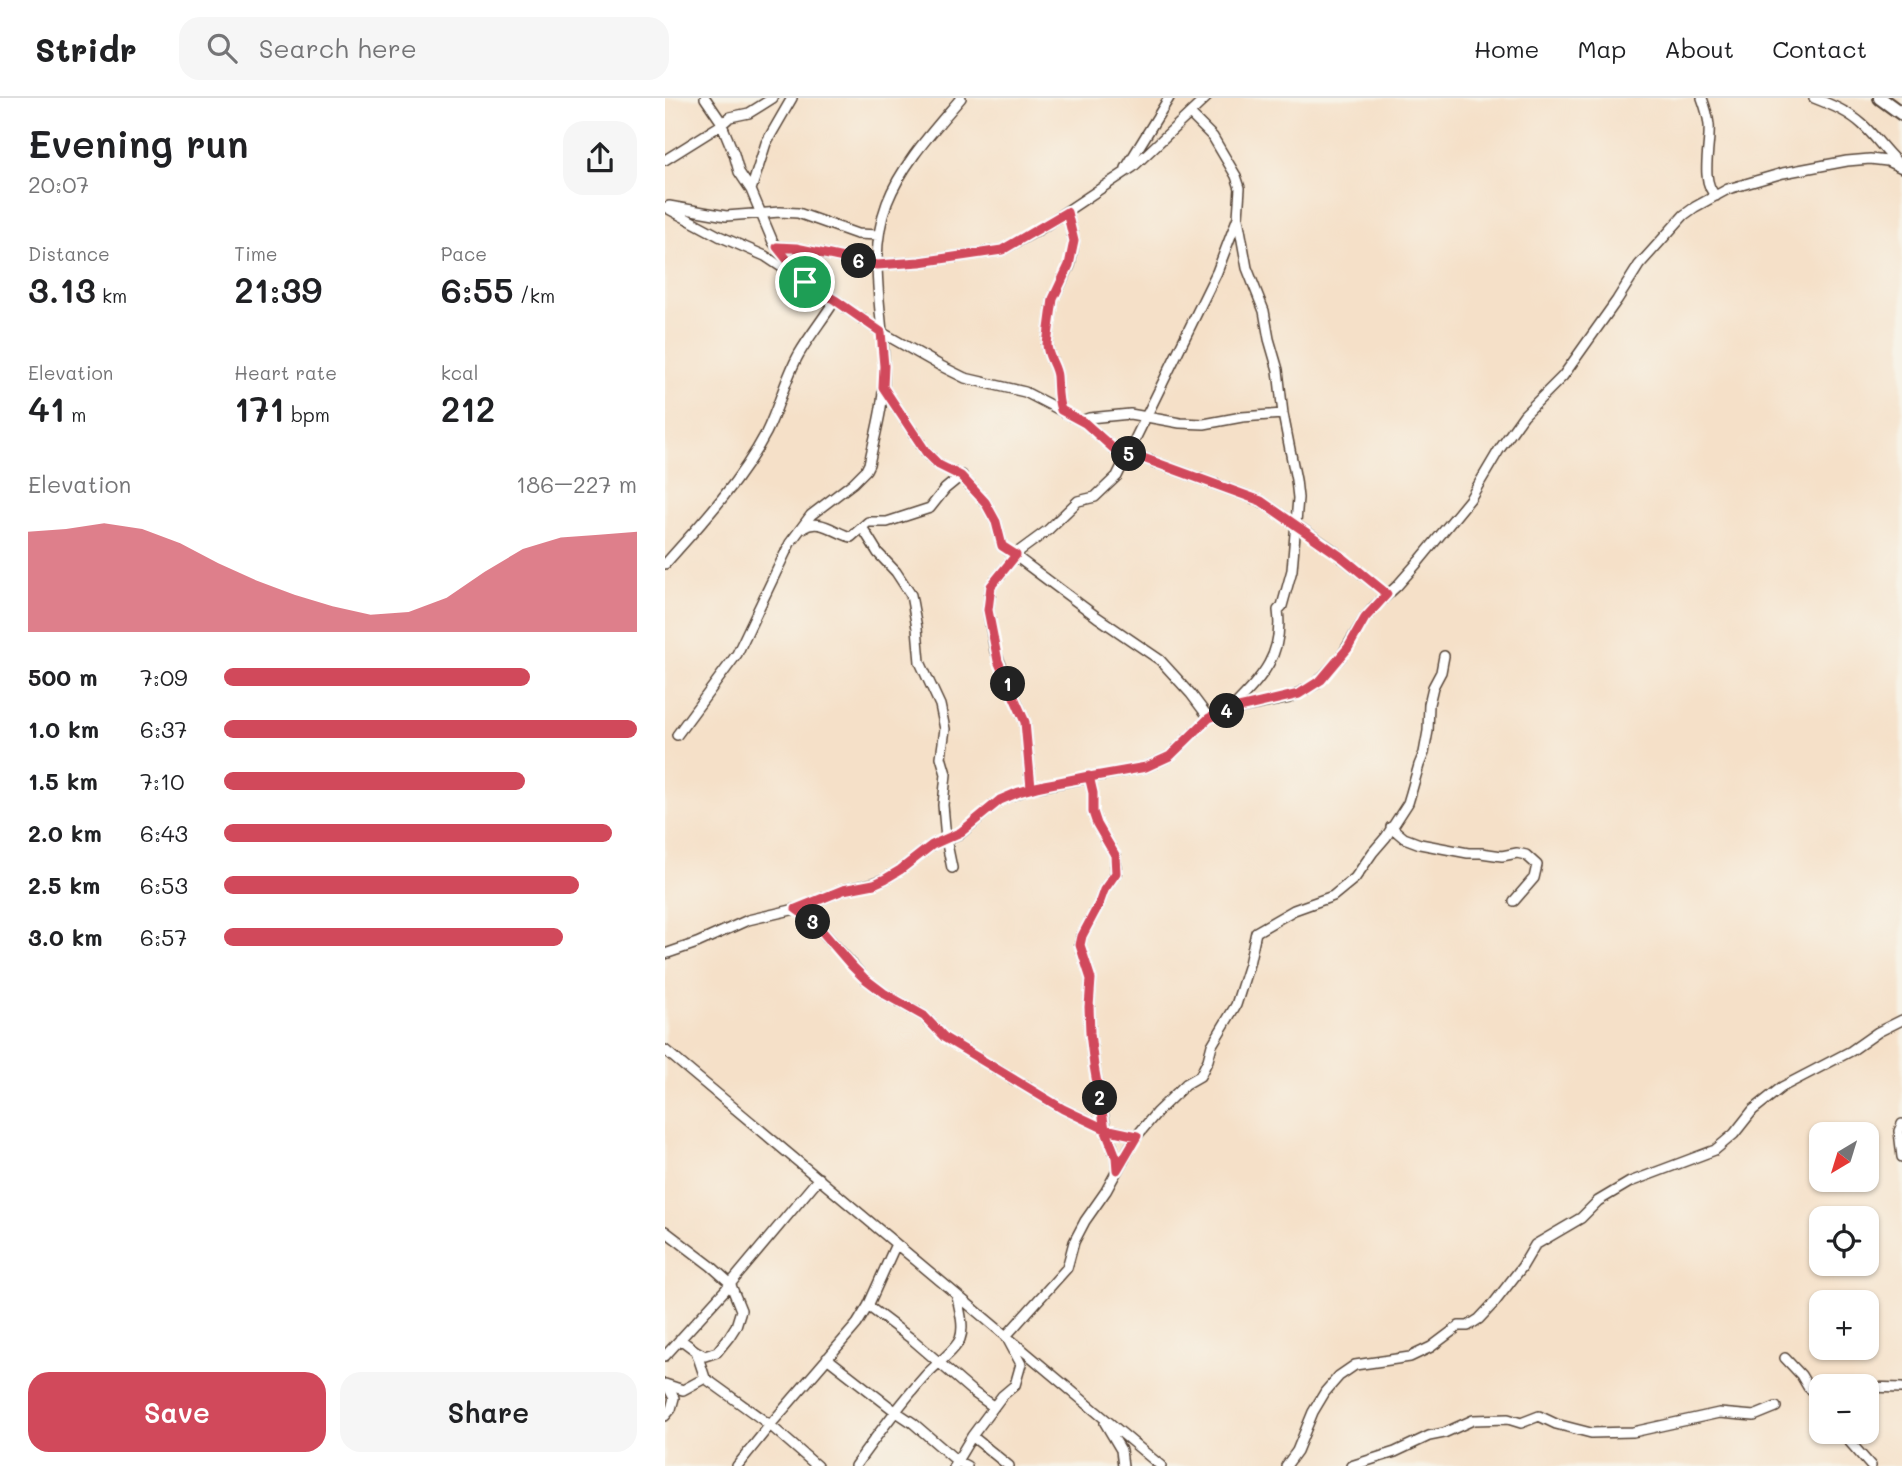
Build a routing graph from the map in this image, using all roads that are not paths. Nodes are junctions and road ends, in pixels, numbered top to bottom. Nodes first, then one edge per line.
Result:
1 (705, 98) edge
2 (772, 98) edge
3 (792, 98) edge
4 (961, 98) edge
5 (1169, 98) edge
6 (1206, 98) edge
7 (1702, 98) edge
8 (1814, 98) edge
9 (1888, 100) edge
10 (1190, 114) junction
11 (1902, 114) edge
12 (721, 125) junction
13 (665, 160) edge
14 (1902, 167) edge
15 (1123, 174) junction
16 (751, 190) junction
17 (1716, 196) junction
18 (665, 206) edge
19 (1067, 212) junction
20 (760, 214) junction
21 (1238, 216) junction
22 (879, 235) junction
23 (777, 247) junction
24 (877, 265) junction
25 (805, 282) junction
26 (835, 300) junction
27 (881, 332) junction
28 (883, 387) junction
29 (1061, 410) junction
30 (1283, 414) junction
31 (1146, 416) junction
32 (1081, 421) junction
33 (1126, 454) junction
34 (961, 475) junction
35 (1295, 525) junction
36 (862, 527) junction
37 (799, 530) junction
38 (1016, 555) junction
39 (665, 564) edge
40 (1387, 594) junction
41 (1444, 656) dead end
42 (1230, 710) junction
43 (1209, 718) junction
44 (677, 734) dead end
45 (1089, 776) junction
46 (1031, 788) junction
47 (1391, 827) junction
48 (1399, 835) junction
49 (1386, 837) junction
50 (946, 839) junction
51 (952, 869) dead end
52 (1514, 901) dead end
53 (796, 909) junction
54 (665, 954) edge
55 (1902, 1020) edge
56 (665, 1050) edge
57 (1902, 1124) edge
58 (1105, 1129) junction
59 (1137, 1136) junction
60 (1902, 1157) edge
61 (1117, 1170) junction
62 (819, 1178) junction
63 (665, 1231) edge
64 (896, 1244) junction
65 (730, 1283) junction
66 (957, 1296) junction
67 (868, 1307) junction
68 (1006, 1336) junction
69 (680, 1339) junction
70 (696, 1351) junction
71 (665, 1356) edge
72 (827, 1358) junction
73 (1785, 1358) dead end
74 (938, 1363) junction
75 (705, 1378) junction
76 (665, 1385) edge
77 (1879, 1387) edge
78 (1809, 1388) edge
79 (1902, 1388) edge
80 (994, 1407) junction
81 (1776, 1407) dead end
82 (895, 1411) junction
83 (665, 1416) edge
84 (1101, 1417) junction
85 (770, 1424) junction
86 (972, 1436) junction
87 (1852, 1444) edge
88 (956, 1463) edge
89 (737, 1466) edge
90 (817, 1466) edge
91 (855, 1466) edge
92 (967, 1466) edge
93 (1009, 1466) edge
94 (1123, 1466) edge
95 (1161, 1466) edge
96 (1286, 1466) edge
97 (1351, 1466) edge
98 (1871, 1466) edge

1 - 12 street
2 - 12 street
3 - 16 street
4 - 22 street
5 - 15 street
6 - 10 street
7 - 17 street
8 - 14 street
9 - 11 main road
10 - 15 street
10 - 21 street
12 - 13 street
12 - 16 street
14 - 17 street
15 - 19 street
16 - 20 street
17 - 40 street
18 - 20 street
18 - 25 street
19 - 24 street
19 - 29 street
20 - 22 street
20 - 23 street
21 - 30 street
21 - 31 street
22 - 24 street
23 - 24 street
23 - 25 street
24 - 27 street
25 - 26 street
26 - 27 street
26 - 39 street
27 - 28 street
27 - 29 street
28 - 34 street
28 - 37 street
29 - 32 street
30 - 31 street
30 - 35 street
31 - 32 street
31 - 33 street
32 - 33 street
33 - 35 street
33 - 38 street
34 - 36 street
34 - 38 street
35 - 40 street
35 - 42 street
36 - 37 street
36 - 50 street
37 - 44 street
38 - 43 street
38 - 46 street
40 - 42 street
41 - 47 street
42 - 43 street
43 - 45 street
45 - 46 street
45 - 58 street
46 - 50 street
47 - 48 street
47 - 49 street
48 - 49 street
48 - 52 street
49 - 59 street
50 - 51 street
50 - 53 street
53 - 54 street
53 - 58 street
55 - 96 street
56 - 62 street
57 - 60 street
58 - 59 street
58 - 61 street
59 - 61 street
61 - 68 street
62 - 64 street
62 - 65 street
63 - 65 street
64 - 66 street
64 - 67 street
65 - 69 street
65 - 70 street
66 - 68 street
66 - 74 street
67 - 72 street
67 - 74 street
68 - 80 street
68 - 84 street
69 - 70 street
69 - 71 street
70 - 75 street
72 - 82 street
72 - 85 street
73 - 78 street
74 - 80 street
74 - 82 street
75 - 76 street
75 - 85 street
76 - 83 street
77 - 79 street
80 - 86 street
81 - 97 street
82 - 88 street
82 - 91 street
84 - 94 street
84 - 95 street
85 - 89 street
85 - 90 street
86 - 88 street
86 - 93 street
87 - 98 street
88 - 92 street

